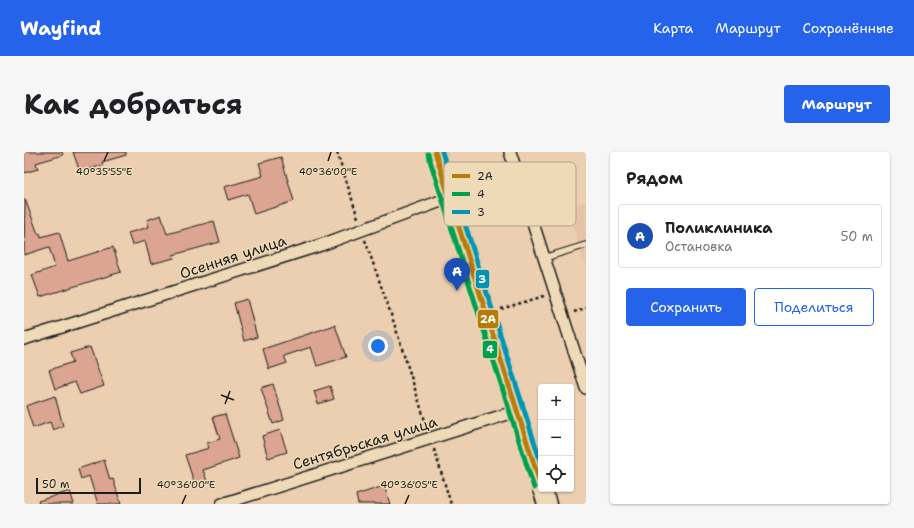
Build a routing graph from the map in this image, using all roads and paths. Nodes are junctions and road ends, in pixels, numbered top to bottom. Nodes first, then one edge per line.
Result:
1 (337, 152) edge
2 (434, 152) edge
3 (510, 152) edge
4 (513, 162) edge
5 (444, 183) edge
6 (444, 200) edge
7 (458, 226) edge
8 (534, 226) edge
9 (362, 230) junction
10 (586, 245) edge
11 (544, 258) junction
12 (555, 293) junction
13 (586, 308) edge
14 (499, 309) dead end
15 (573, 312) dead end
16 (24, 339) edge
17 (586, 388) edge
18 (517, 411) junction
19 (431, 439) junction
20 (538, 477) edge
21 (543, 492) edge
22 (222, 504) edge
23 (452, 504) edge
24 (547, 504) edge

1 - 9 path
2 - 5 main road
3 - 4 street
6 - 9 street, Осенняя улица
7 - 18 main road
8 - 11 street
9 - 16 street, Осенняя улица
9 - 19 path
10 - 11 lane
11 - 12 street
12 - 14 path
12 - 17 street
13 - 15 path
18 - 19 street, Сентябрьская улица
18 - 20 main road
19 - 22 street, Сентябрьская улица
19 - 23 path
21 - 24 main road

